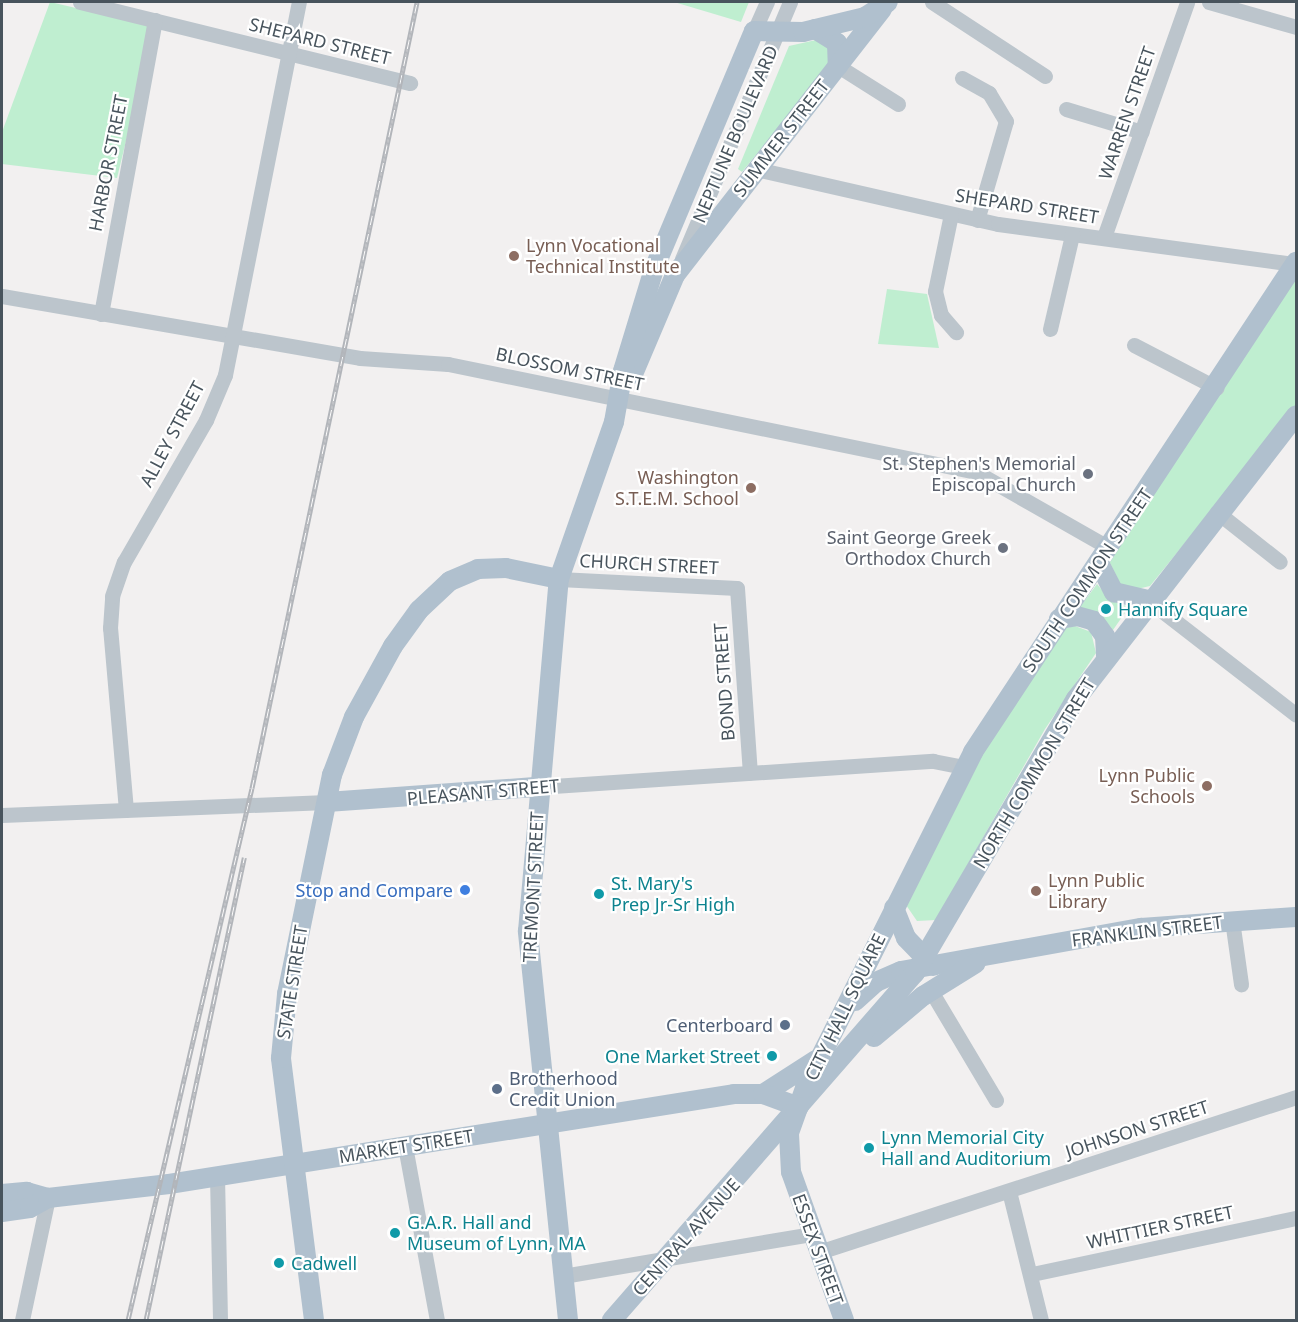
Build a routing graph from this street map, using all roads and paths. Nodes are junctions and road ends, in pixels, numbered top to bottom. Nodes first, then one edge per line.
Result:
1 (80, 2) edge
2 (299, 2) edge
3 (767, 2) edge
4 (790, 2) edge
5 (888, 2) edge
6 (933, 2) edge
7 (1186, 2) edge
8 (1209, 2) edge
9 (155, 20) junction
10 (1296, 27) edge
11 (815, 29) junction
12 (754, 31) junction
13 (777, 34) junction
14 (285, 52) junction
15 (838, 66) junction
16 (1045, 76) dead end
17 (962, 78) dead end
18 (411, 83) dead end
19 (898, 104) dead end
20 (1066, 109) dead end
21 (1142, 132) junction
22 (756, 169) junction
23 (951, 214) junction
24 (977, 220) junction
25 (1072, 235) junction
26 (1104, 237) junction
27 (1296, 263) edge
28 (675, 275) junction
29 (2, 296) edge
30 (101, 314) junction
31 (1050, 329) dead end
32 (956, 332) dead end
33 (236, 339) junction
34 (1134, 345) dead end
35 (1216, 388) junction
36 (621, 398) junction
37 (1294, 423) edge
38 (1217, 512) junction
39 (1104, 555) junction
40 (1280, 562) dead end
41 (559, 579) junction
42 (737, 588) joint
43 (1149, 600) junction
44 (1059, 619) junction
45 (1106, 656) junction
46 (1294, 709) edge
47 (964, 767) junction
48 (750, 773) junction
49 (538, 787) junction
50 (327, 802) junction
51 (126, 810) junction
52 (2, 815) edge
53 (894, 908) junction
54 (1296, 916) edge
55 (1232, 920) junction
56 (998, 954) junction
57 (925, 964) junction
58 (948, 979) junction
59 (1240, 984) dead end
60 (931, 991) junction
61 (844, 1016) junction
62 (831, 1042) junction
63 (849, 1053) junction
64 (763, 1094) junction
65 (1296, 1097) edge
66 (996, 1100) dead end
67 (799, 1107) junction
68 (546, 1124) junction
69 (405, 1146) junction
70 (760, 1154) junction
71 (295, 1164) junction
72 (217, 1176) junction
73 (792, 1177) junction
74 (1009, 1191) junction
75 (2, 1194) edge
76 (48, 1198) junction
77 (2, 1212) edge
78 (1296, 1218) edge
79 (815, 1243) junction
80 (667, 1258) junction
81 (1032, 1274) junction
82 (563, 1276) junction
83 (22, 1320) edge
84 (220, 1320) edge
85 (314, 1320) edge
86 (437, 1320) edge
87 (568, 1320) edge
88 (612, 1320) edge
89 (844, 1320) edge
90 (1041, 1320) edge

1 - 9 street, SHEPARD STREET
2 - 14 street, ALLEY STREET
3 - 12 street, NEPTUNE BOULEVARD
4 - 13 street, NEPTUNE BOULEVARD
5 - 11 main road, SUMMER STREET
5 - 15 main road, SUMMER STREET
6 - 16 street
7 - 21 street, WARREN STREET
8 - 10 street
9 - 14 street, SHEPARD STREET
9 - 30 street, HARBOR STREET
11 - 13 main road, SUMMER STREET
11 - 15 main road
12 - 13 main road, SUMMER STREET
12 - 36 main road, NEPTUNE BOULEVARD
13 - 28 street, NEPTUNE BOULEVARD
14 - 18 street, SHEPARD STREET
14 - 33 street, ALLEY STREET
15 - 19 street
15 - 22 main road, SUMMER STREET
17 - 24 street
20 - 21 street
21 - 26 street, WARREN STREET
22 - 23 street, SHEPARD STREET
22 - 28 main road, SUMMER STREET
23 - 24 street, SHEPARD STREET
23 - 32 street
24 - 25 street, SHEPARD STREET
25 - 26 street, SHEPARD STREET
25 - 31 street
26 - 27 street, SHEPARD STREET
27 - 35 main road, SOUTH COMMON STREET
28 - 36 main road, NEPTUNE BOULEVARD
29 - 30 street, BLOSSOM STREET
30 - 33 street, BLOSSOM STREET
33 - 36 street, BLOSSOM STREET
33 - 51 street, ALLEY STREET
34 - 35 street
35 - 39 main road, SOUTH COMMON STREET
36 - 39 street, BLOSSOM STREET
36 - 41 main road, NEPTUNE BOULEVARD
37 - 38 main road, NORTH COMMON STREET
38 - 40 street
38 - 43 main road, NORTH COMMON STREET
39 - 43 main road
39 - 44 main road, SOUTH COMMON STREET
41 - 42 street, CHURCH STREET
41 - 49 main road, TREMONT STREET
41 - 50 main road, STATE STREET
42 - 48 street, BOND STREET
43 - 45 main road, NORTH COMMON STREET
43 - 46 street
44 - 45 main road
44 - 47 main road, SOUTH COMMON STREET
45 - 57 main road, NORTH COMMON STREET
47 - 48 street, PLEASANT STREET
47 - 53 main road, SOUTH COMMON STREET
48 - 49 street, PLEASANT STREET
49 - 50 main road, PLEASANT STREET
49 - 68 main road, TREMONT STREET
50 - 51 street, PLEASANT STREET
50 - 71 main road, STATE STREET
51 - 52 street, PLEASANT STREET
53 - 57 main road
53 - 61 main road, CITY HALL SQUARE
54 - 55 main road, FRANKLIN STREET
55 - 56 main road, FRANKLIN STREET
55 - 59 street
56 - 57 main road, FRANKLIN STREET
56 - 58 main road, FRANKLIN STREET
57 - 58 main road
57 - 61 main road, FRANKLIN STREET
57 - 63 main road, NORTH COMMON STREET
58 - 60 main road, FRANKLIN STREET
60 - 63 main road, FRANKLIN STREET
60 - 66 street
61 - 62 main road, CITY HALL SQUARE
62 - 64 main road
62 - 67 main road, CITY HALL SQUARE
63 - 67 main road, CITY HALL SQUARE
64 - 67 main road, MARKET STREET
64 - 68 main road, MARKET STREET
65 - 74 street, JOHNSON STREET
67 - 70 main road, CITY HALL SQUARE
67 - 73 main road, CITY HALL SQUARE
68 - 69 main road, MARKET STREET
68 - 82 main road, TREMONT STREET
69 - 71 main road, MARKET STREET
69 - 86 street
70 - 73 main road
70 - 80 main road, CENTRAL AVENUE
71 - 72 main road, MARKET STREET
71 - 85 main road, STATE STREET
72 - 76 main road, MARKET STREET
72 - 84 street
73 - 79 main road, ESSEX STREET
74 - 79 street, JOHNSON STREET
74 - 81 street
75 - 76 main road, MARKET STREET
76 - 77 main road, MARKET STREET
76 - 83 street
78 - 81 street, WHITTIER STREET
79 - 80 street, JOHNSON STREET
79 - 89 main road, ESSEX STREET
80 - 82 street, JOHNSON STREET
80 - 88 main road, CENTRAL AVENUE
81 - 90 street
82 - 87 main road, TREMONT STREET

